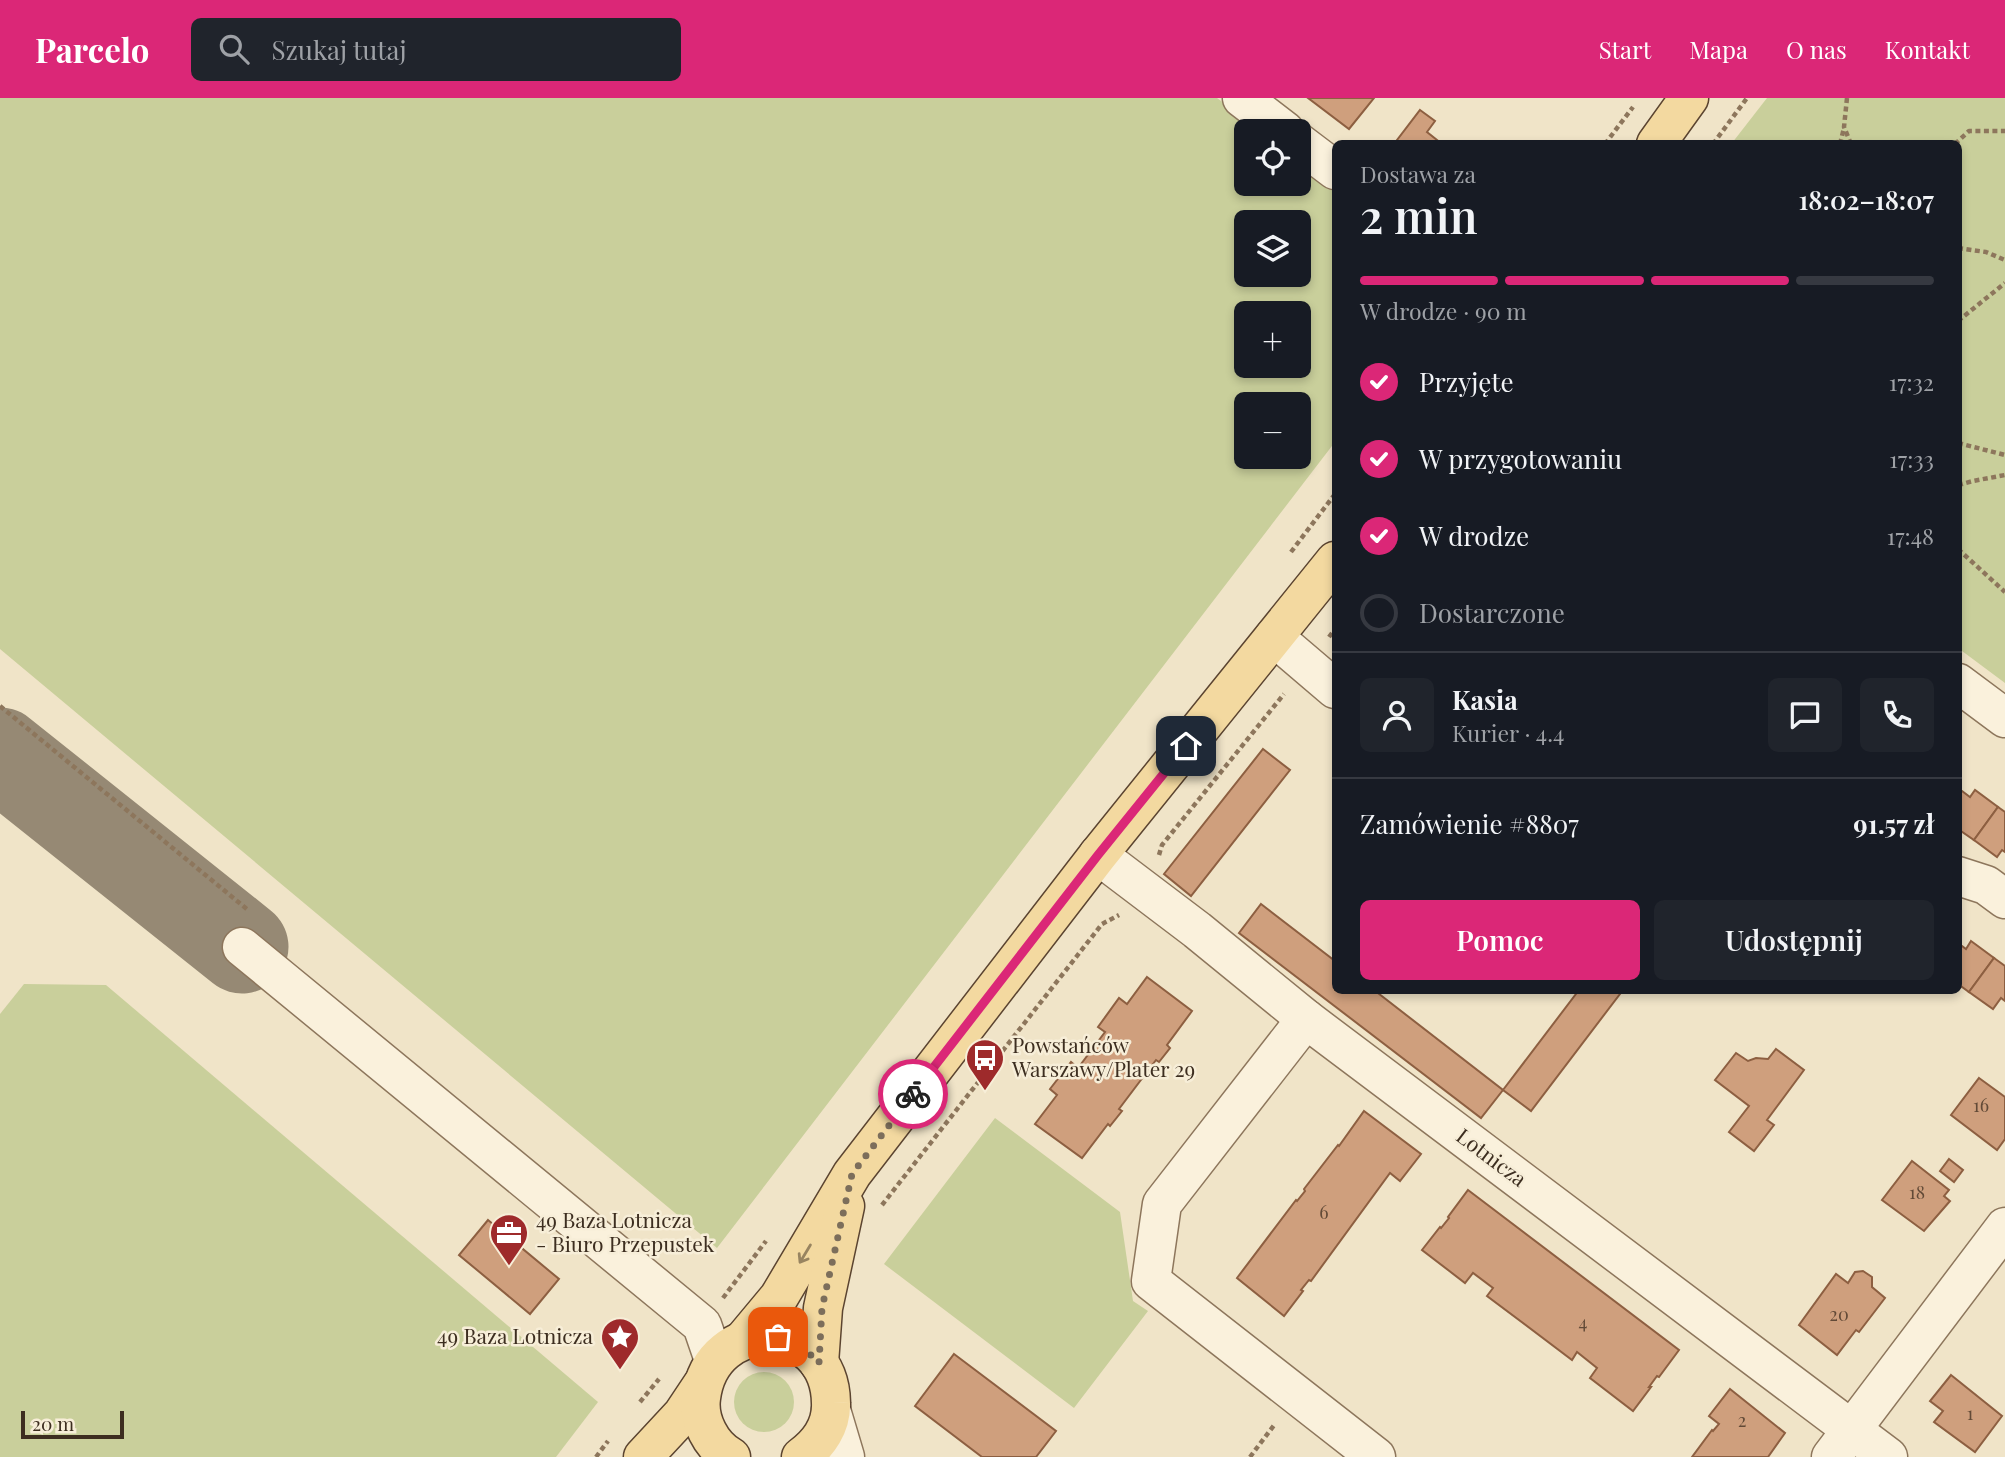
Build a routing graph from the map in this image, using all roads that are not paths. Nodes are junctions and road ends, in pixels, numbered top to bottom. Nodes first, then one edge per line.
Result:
1 (1242, 98) edge
2 (1689, 98) edge
3 (1269, 119) edge
4 (1659, 140) edge
5 (1311, 152) edge
6 (1332, 168) edge
7 (1332, 565) edge
8 (1274, 637) junction
9 (1321, 677) edge
10 (1962, 686) edge
11 (2005, 718) edge
12 (1098, 855) junction
13 (1962, 877) edge
14 (2005, 899) edge
15 (242, 947) dead end
16 (1306, 1019) junction
17 (852, 1174) junction
18 (2005, 1227) edge
19 (720, 1362) junction
20 (819, 1363) junction
21 (831, 1410) junction
22 (1842, 1443) edge
23 (643, 1457) edge
24 (731, 1457) edge
25 (802, 1457) edge
26 (845, 1457) edge
27 (1376, 1457) edge
28 (1888, 1457) edge

1 - 3 street
2 - 4 main road
5 - 6 street
7 - 8 main road
8 - 9 street
8 - 12 main road
10 - 11 street
12 - 16 street, Lotnicza
12 - 17 main road
13 - 14 street
15 - 19 street
16 - 22 street, Lotnicza
16 - 27 street
17 -> 19 main road
17 - 20 main road
18 - 22 street
19 - 20 main road
19 - 23 main road
19 - 24 main road
20 - 21 main road
21 - 25 main road
21 - 26 street
22 - 28 street, Lotnicza

